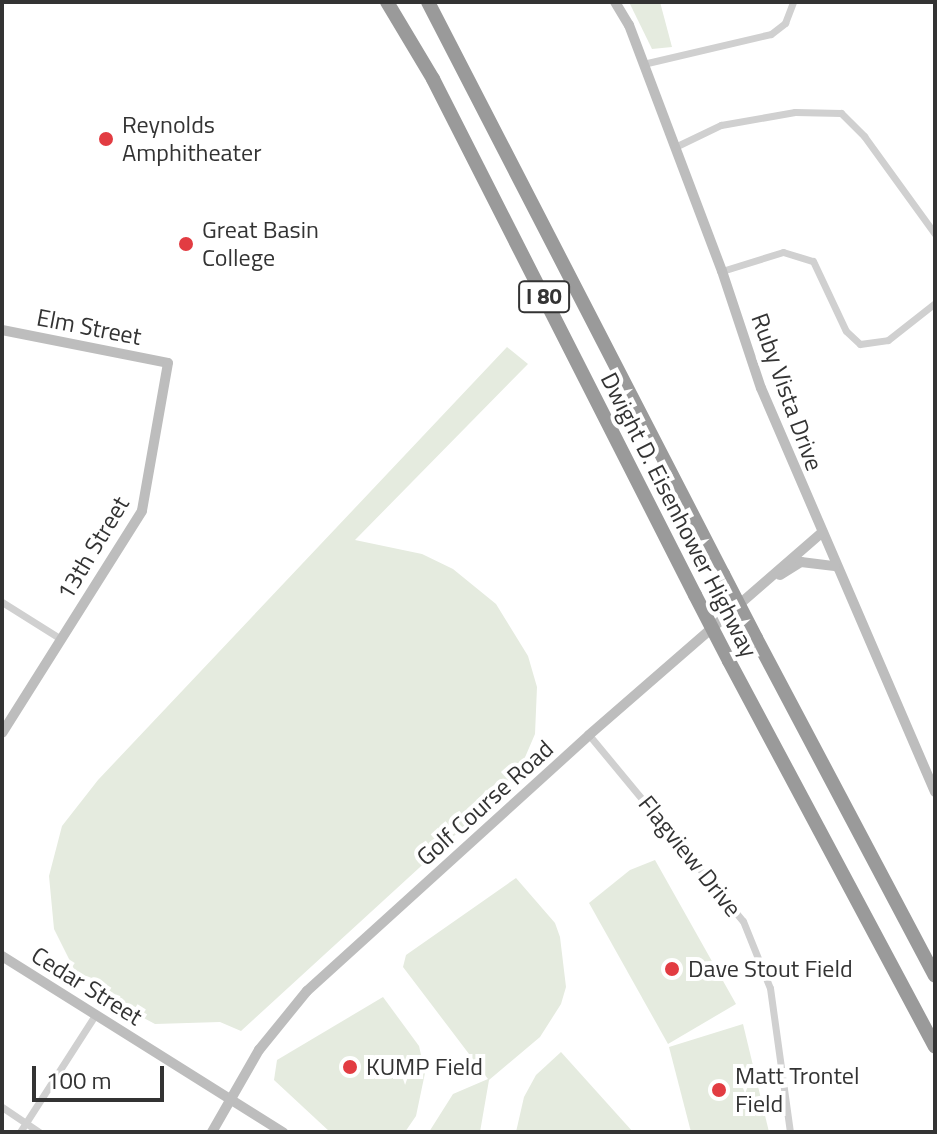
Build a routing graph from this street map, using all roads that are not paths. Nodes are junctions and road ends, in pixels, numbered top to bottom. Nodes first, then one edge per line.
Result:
1 (387, 2) edge
2 (428, 2) edge
3 (615, 2) edge
4 (793, 2) edge
5 (643, 64) junction
6 (675, 147) junction
7 (935, 234) edge
8 (722, 271) junction
9 (935, 303) edge
10 (2, 330) edge
11 (168, 363) joint
12 (820, 534) junction
13 (835, 566) junction
14 (747, 595) junction
15 (2, 602) edge
16 (61, 639) junction
17 (2, 733) edge
18 (589, 735) junction
19 (935, 792) edge
20 (2, 956) edge
21 (935, 976) edge
22 (95, 1015) junction
23 (935, 1046) edge
24 (233, 1099) junction
25 (2, 1107) edge
26 (26, 1122) junction
27 (20, 1132) edge
28 (39, 1132) edge
29 (212, 1132) edge
30 (283, 1132) edge
31 (790, 1132) edge

1 - 23 highway, Dwight D. Eisenhower Highway / I 80, bridge
2 - 21 highway, Dwight D. Eisenhower Highway / I 80, bridge
3 - 5 street, Ruby Vista Drive
4 - 5 street
5 - 6 street, Ruby Vista Drive
6 - 7 street
6 - 8 street, Ruby Vista Drive
8 - 9 street
8 - 12 street, Ruby Vista Drive
10 - 11 street, Elm Street
11 - 16 street, 13th Street
12 - 13 street, Ruby Vista Drive
12 - 14 street, Golf Course Road
13 - 14 street
13 - 19 street, Ruby Vista Drive
14 - 18 street, Golf Course Road
15 - 16 street
16 - 17 street, 13th Street
18 - 24 street, Golf Course Road
18 - 31 street, Flagview Drive
20 - 22 street, Cedar Street
22 - 24 street, Cedar Street
22 - 26 street
24 - 29 street, Golf Course Road
24 - 30 street, Cedar Street
25 - 26 street
26 - 27 street
26 - 28 street

